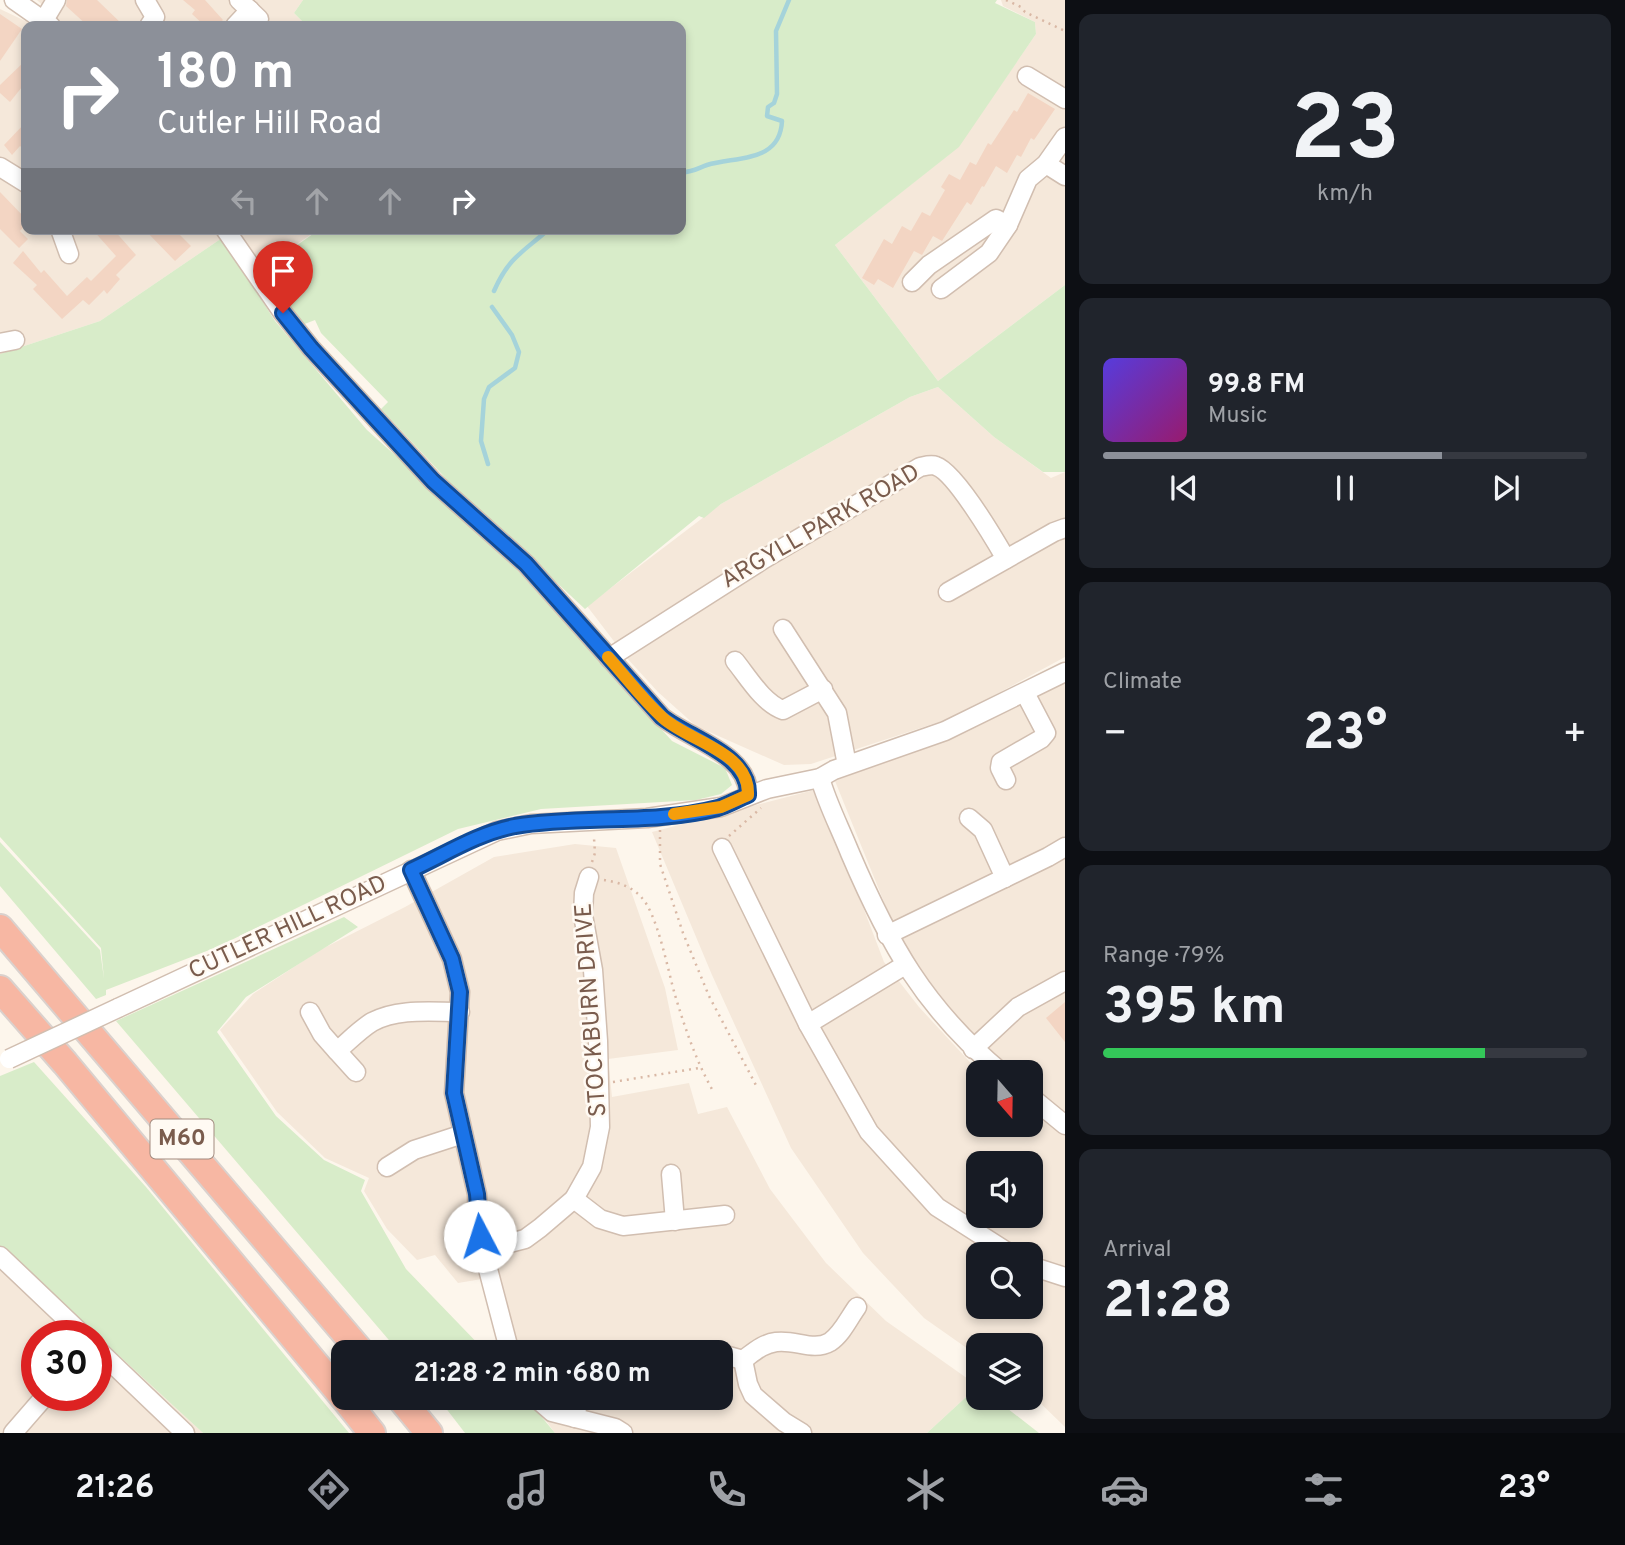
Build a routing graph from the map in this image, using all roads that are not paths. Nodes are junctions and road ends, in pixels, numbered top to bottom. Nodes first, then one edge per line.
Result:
1 (14, 0) edge
2 (56, 0) edge
3 (145, 0) edge
4 (44, 21) edge
5 (48, 21) edge
6 (152, 21) edge
7 (1027, 76) dead end
8 (1065, 99) edge
9 (1065, 137) edge
10 (1046, 164) junction
11 (0, 167) edge
12 (1065, 176) edge
13 (21, 180) edge
14 (1007, 225) junction
15 (62, 235) edge
16 (229, 235) edge
17 (69, 254) dead end
18 (912, 282) dead end
19 (941, 289) dead end
20 (1065, 528) edge
21 (1006, 559) junction
22 (948, 592) dead end
23 (783, 629) dead end
24 (609, 658) junction
25 (735, 661) dead end
26 (1065, 672) edge
27 (823, 689) junction
28 (1025, 693) junction
29 (847, 765) junction
30 (820, 778) junction
31 (1006, 780) dead end
32 (748, 795) junction
33 (969, 818) dead end
34 (1065, 846) edge
35 (722, 848) road end
36 (411, 870) junction
37 (589, 877) road end
38 (1005, 878) junction
39 (0, 928) edge
40 (887, 935) junction
41 (905, 965) junction
42 (1065, 981) edge
43 (0, 989) edge
44 (310, 1012) dead end
45 (460, 1012) junction
46 (808, 1024) junction
47 (973, 1049) junction
48 (337, 1051) junction
49 (986, 1060) edge
50 (4, 1061) edge
51 (356, 1072) dead end
52 (1043, 1107) edge
53 (1065, 1125) edge
54 (463, 1134) junction
55 (399, 1166) dead end
56 (671, 1174) dead end
57 (575, 1199) junction
58 (725, 1215) dead end
59 (675, 1221) junction
60 (992, 1242) edge
61 (483, 1250) junction
62 (0, 1256) edge
63 (1043, 1270) edge
64 (1065, 1278) edge
65 (857, 1307) dead end
66 (67, 1320) edge
67 (351, 1340) edge
68 (507, 1340) edge
69 (733, 1357) edge
70 (743, 1360) junction
71 (112, 1363) edge
72 (331, 1384) edge
73 (353, 1410) edge
74 (410, 1410) edge
75 (550, 1410) edge
76 (577, 1410) edge
77 (32, 1411) edge
78 (575, 1418) junction
79 (13, 1433) edge
80 (185, 1433) edge
81 (372, 1433) edge
82 (429, 1433) edge
83 (623, 1433) edge
84 (802, 1433) edge

1 - 4 street
2 - 5 street
3 - 6 street
7 - 8 street
9 - 10 street
10 - 12 street
10 - 14 street
11 - 13 street
14 - 18 street
14 - 19 street
15 - 17 street
16 - 24 street
20 - 21 street
21 - 22 street
21 - 24 street, ARGYLL PARK ROAD
23 - 27 street
24 - 32 street
25 - 27 street
26 - 28 street, CUTLER HILL ROAD
27 - 29 street
28 - 29 street, CUTLER HILL ROAD
28 - 31 street
29 - 30 street, CUTLER HILL ROAD
30 - 32 street, CUTLER HILL ROAD
30 - 40 street
32 - 36 street, CUTLER HILL ROAD
33 - 38 street
34 - 38 street
35 - 46 street
36 - 45 street
36 - 50 street, CUTLER HILL ROAD, bridge
37 - 57 street, STOCKBURN DRIVE
38 - 40 street
39 - 67 highway, M60
40 - 41 street
41 - 46 street
41 - 47 street
42 - 47 street
43 - 72 highway, M60
44 - 48 street
45 - 48 street
45 - 54 street
46 - 60 street
47 - 49 street
48 - 51 street
52 - 53 street
54 - 55 street
54 - 61 street
56 - 59 street
57 - 59 street
57 - 61 street, STOCKBURN DRIVE
58 - 59 street
61 - 68 street
62 - 66 street
63 - 64 street
65 - 70 street
69 - 70 street
70 - 84 street
71 - 80 street
73 - 81 highway, M60
74 - 82 highway
75 - 78 street
76 - 78 street
77 - 79 street
78 - 83 street

